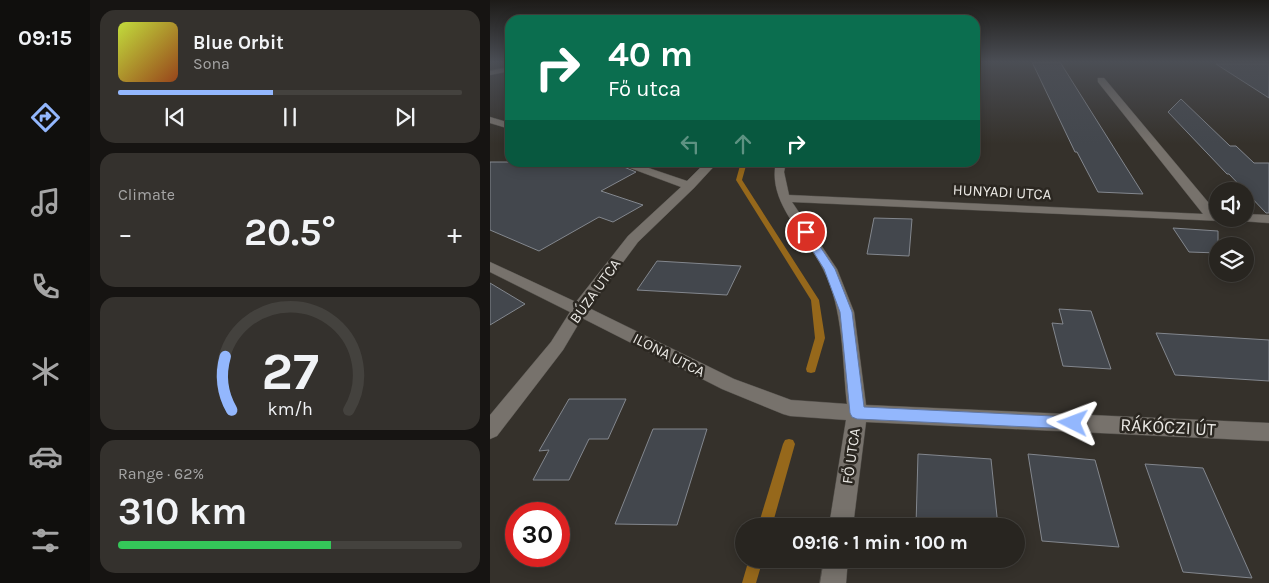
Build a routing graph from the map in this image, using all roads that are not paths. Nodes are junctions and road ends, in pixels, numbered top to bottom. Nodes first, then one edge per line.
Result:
1 (1109, 89) edge
2 (490, 120) edge
3 (505, 124) edge
4 (634, 167) edge
5 (707, 167) edge
6 (780, 167) edge
7 (690, 186) junction
8 (784, 198) junction
9 (1209, 211) edge
10 (1209, 218) edge
11 (1254, 218) edge
12 (1269, 219) edge
13 (490, 266) edge
14 (580, 310) junction
15 (857, 413) junction
16 (490, 430) edge
17 (1269, 432) edge
18 (842, 518) edge
19 (835, 568) edge
20 (833, 583) edge

1 - 9 street
2 - 3 street
4 - 7 street
5 - 7 street, BÚZA UTCA
6 - 8 street, FŐ UTCA
7 - 14 street, BÚZA UTCA
8 - 10 street, HUNYADI UTCA
8 - 15 street, FŐ UTCA
11 - 12 street
13 - 14 street, ILONA UTCA
14 - 15 street, ILONA UTCA
14 - 16 street, BÚZA UTCA
15 - 17 street, RÁKÓCZI ÚT
15 - 18 street, FŐ UTCA
19 - 20 street

